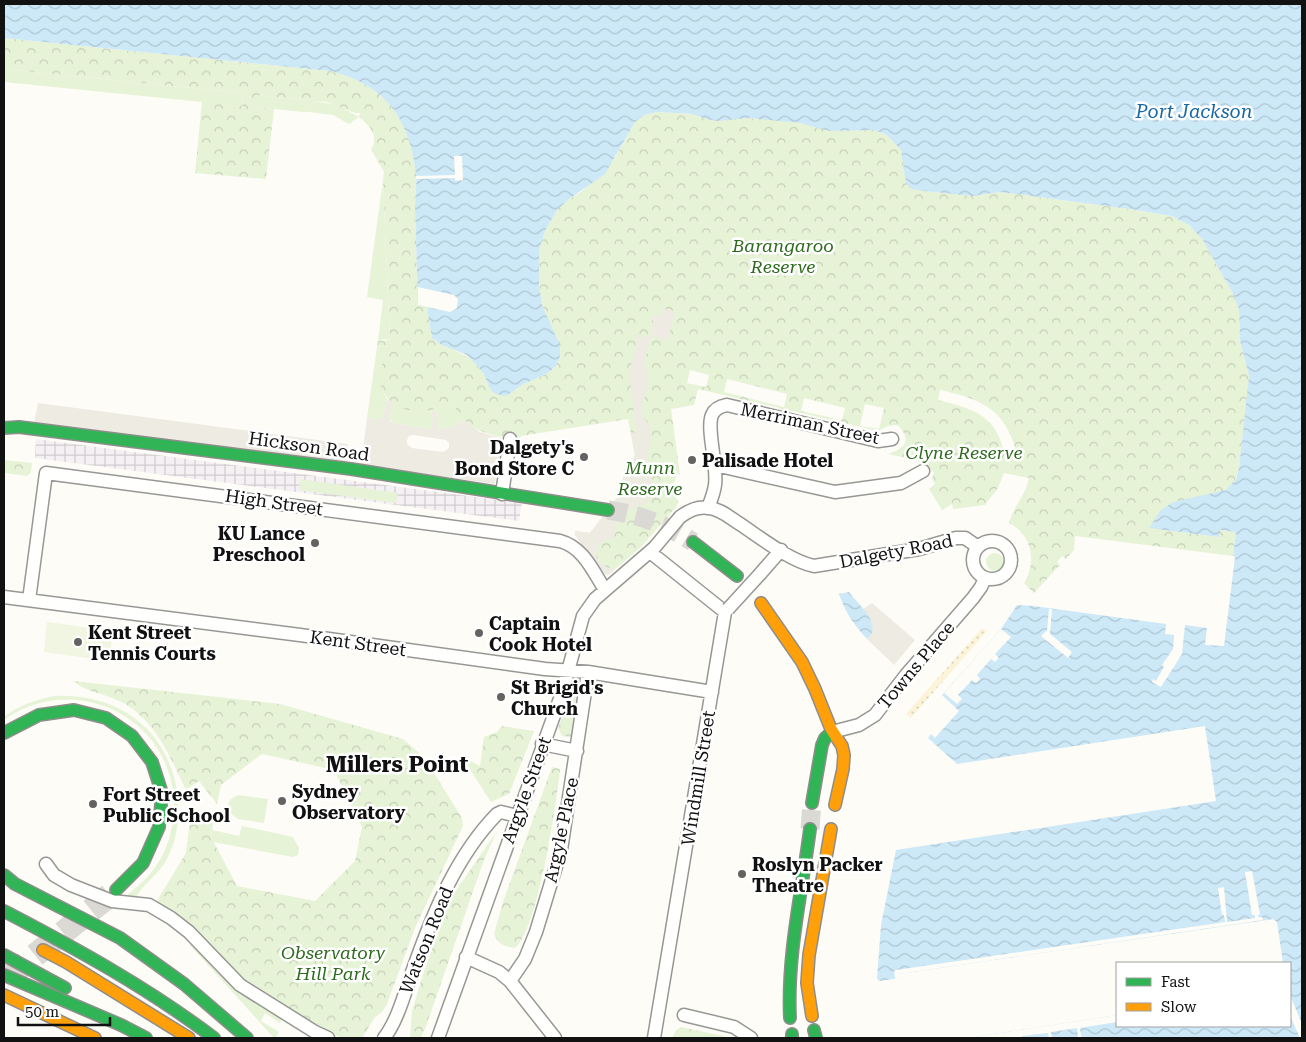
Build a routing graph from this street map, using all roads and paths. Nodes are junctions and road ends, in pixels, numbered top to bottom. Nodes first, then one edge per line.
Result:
1 (4, 428) edge
2 (510, 439) dead end
3 (892, 439) dead end
4 (715, 465) junction
5 (923, 471) dead end
6 (502, 494) junction
7 (708, 508) junction
8 (608, 510) tunnel mouth
9 (693, 542) tunnel mouth
10 (978, 547) junction
11 (652, 550) junction
12 (781, 550) junction
13 (737, 576) dead end
14 (985, 578) junction
15 (605, 590) junction
16 (4, 598) edge
17 (28, 600) junction
18 (761, 603) dead end
19 (726, 610) junction
20 (569, 670) junction
21 (588, 672) junction
22 (712, 692) junction
23 (832, 732) junction
24 (4, 733) edge
25 (542, 744) junction
26 (577, 751) junction
27 (812, 803) tunnel mouth
28 (835, 805) dead end
29 (517, 816) junction
30 (810, 829) tunnel mouth
31 (831, 829) dead end
32 (46, 864) dead end
33 (4, 874) edge
34 (116, 890) tunnel mouth
35 (31, 905) dead end
36 (4, 911) edge
37 (4, 945) edge
38 (34, 945) dead end
39 (141, 954) junction
40 (4, 955) edge
41 (466, 958) junction
42 (4, 975) edge
43 (510, 981) junction
44 (4, 995) edge
45 (124, 998) junction
46 (12, 1011) dead end
47 (684, 1015) dead end
48 (812, 1016) dead end
49 (790, 1018) dead end
50 (121, 1024) junction
51 (93, 1038) edge
52 (146, 1038) edge
53 (189, 1038) edge
54 (214, 1038) edge
55 (247, 1038) edge
56 (328, 1038) edge
57 (384, 1038) edge
58 (438, 1038) edge
59 (555, 1038) edge
60 (654, 1038) edge
61 (751, 1038) edge

1 - 6 main road, Hickson Road
2 - 6 street
3 - 4 street, Merriman Street
4 - 5 street
4 - 7 street
6 - 8 main road, Hickson Road
7 - 11 street, Argyle Street, bridge
7 - 12 street, Dalgety Road
9 - 13 main road
10 - 12 street, Dalgety Road
10 - 14 street
10 - 14 street
11 - 15 street, Argyle Street
11 - 19 street
12 - 19 street, bridge
14 - 23 street, Towns Place
15 - 17 street, High Street
15 - 20 street, Argyle Street
16 - 17 street, Kent Street
17 - 20 street, Kent Street
18 - 23 main road
19 - 22 street, Windmill Street
20 - 21 street, Kent Street
20 - 25 street, Argyle Street
21 - 22 street, Kent Street
21 - 26 street, Argyle Place
22 - 60 street, Windmill Street
23 - 27 main road
23 - 28 main road
24 - 34 main road
25 - 26 street
25 - 29 street, Argyle Street
26 - 43 street, Argyle Place
29 - 41 street, Argyle Street
29 - 57 street, Watson Road
30 - 49 main road
31 - 48 main road
32 - 56 street
33 - 39 main road
35 - 39 main road
36 - 54 main road
37 - 45 main road
38 - 45 main road
39 - 55 main road
40 - 50 main road
41 - 43 street
41 - 58 street, Argyle Street
42 - 50 main road
43 - 59 street
44 - 51 main road
45 - 53 main road
46 - 51 main road
47 - 61 street
50 - 52 main road

